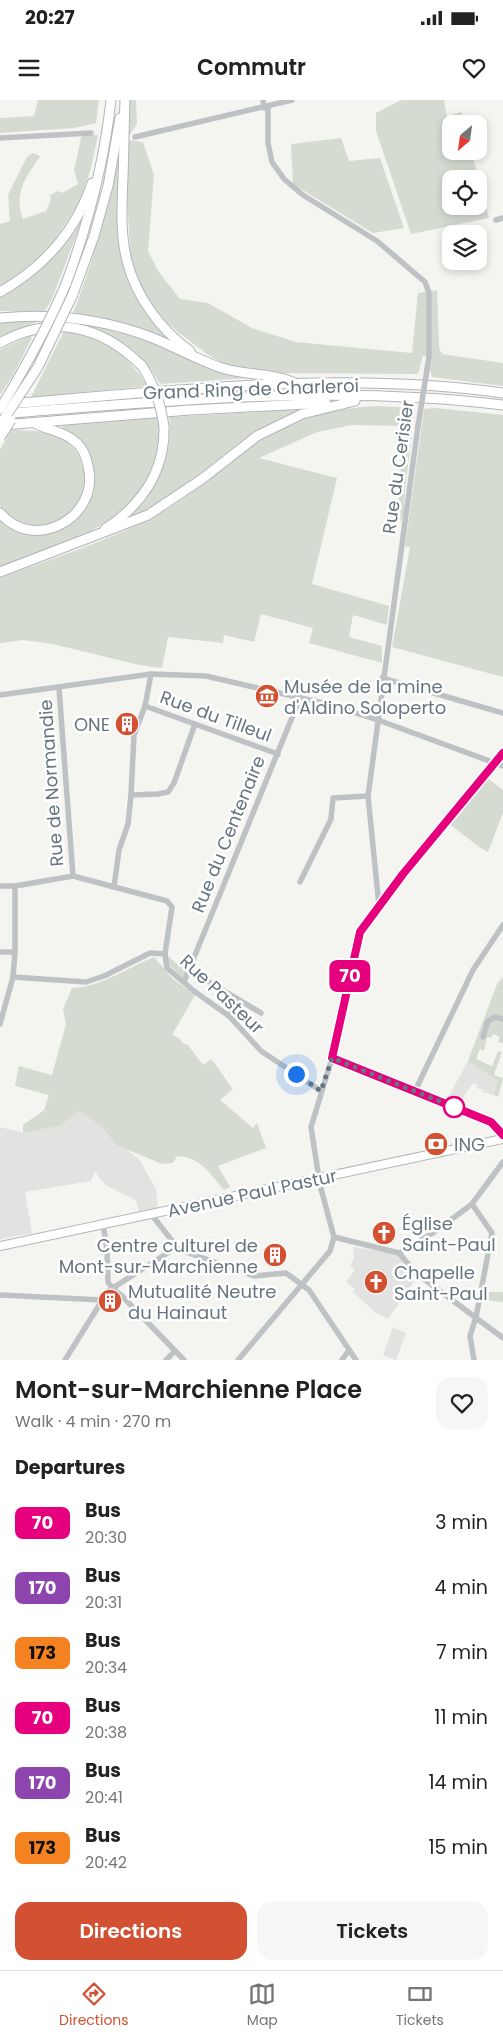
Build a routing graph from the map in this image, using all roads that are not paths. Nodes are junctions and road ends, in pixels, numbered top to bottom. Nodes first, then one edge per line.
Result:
1 (110, 100) edge
2 (124, 100) edge
3 (262, 100) edge
4 (292, 100) edge
5 (266, 107) junction
6 (91, 133) dead end
7 (135, 137) dead end
8 (0, 138) edge
9 (100, 167) junction
10 (503, 218) edge
11 (496, 220) dead end
12 (0, 292) edge
13 (0, 318) edge
14 (0, 343) edge
15 (205, 361) junction
16 (296, 384) junction
17 (503, 393) edge
18 (20, 396) junction
19 (396, 396) junction
20 (354, 401) junction
21 (0, 404) edge
22 (503, 405) edge
23 (0, 409) edge
24 (0, 414) edge
25 (32, 422) junction
26 (0, 425) edge
27 (0, 437) edge
28 (0, 513) edge
29 (90, 538) junction
30 (0, 572) edge
31 (150, 674) junction
32 (382, 678) junction
33 (59, 688) junction
34 (0, 695) edge
35 (300, 698) junction
36 (145, 706) junction
37 (503, 713) edge
38 (378, 720) junction
39 (195, 724) junction
40 (503, 753) edge
41 (278, 754) junction
42 (495, 763) junction
43 (503, 766) edge
44 (131, 795) junction
45 (368, 796) junction
46 (73, 876) junction
47 (300, 882) dead end
48 (0, 886) edge
49 (15, 886) junction
50 (114, 887) junction
51 (379, 906) junction
52 (503, 925) edge
53 (0, 952) edge
54 (15, 952) junction
55 (165, 954) junction
56 (189, 970) junction
57 (13, 977) junction
58 (184, 982) junction
59 (240, 1001) junction
60 (261, 1013) dead end
61 (229, 1016) junction
62 (503, 1019) edge
63 (0, 1024) edge
64 (483, 1038) dead end
65 (332, 1058) junction
66 (321, 1091) junction
67 (415, 1091) junction
68 (503, 1135) edge
69 (503, 1139) edge
70 (503, 1162) edge
71 (320, 1179) junction
72 (472, 1204) junction
73 (151, 1214) junction
74 (103, 1224) junction
75 (334, 1237) junction
76 (0, 1246) edge
77 (177, 1248) junction
78 (399, 1253) junction
79 (303, 1285) junction
80 (113, 1289) junction
81 (0, 1295) edge
82 (103, 1300) junction
83 (476, 1317) junction
84 (503, 1338) edge
85 (349, 1350) junction
86 (175, 1351) junction
87 (65, 1360) edge
88 (166, 1360) edge
89 (184, 1360) edge
90 (238, 1360) edge
91 (342, 1360) edge
92 (356, 1360) edge
93 (474, 1360) edge

1 - 9 highway
2 - 15 highway
2 - 18 highway, bridge
3 - 5 street, Rue du Cerisier
4 - 5 street
5 - 7 street
5 - 32 street, Rue du Cerisier, bridge
6 - 8 street
9 - 12 highway
9 - 23 highway, bridge
10 - 11 street
13 - 15 highway
14 - 29 highway, bridge
15 - 16 highway
16 - 17 highway, Grand Ring de Charleroi
16 - 21 highway, Grand Ring de Charleroi
18 - 26 highway, bridge
18 - 27 highway, bridge
19 - 20 highway
19 - 22 highway, Grand Ring de Charleroi
19 - 24 highway, Grand Ring de Charleroi
20 - 25 highway
20 - 29 highway
25 - 26 highway
25 - 28 highway
29 - 30 highway
31 - 33 street
31 - 35 street
31 - 36 street
32 - 37 street
32 - 38 street, Rue du Cerisier
33 - 34 street
33 - 46 street, Rue de Normandie
35 - 38 street
35 - 41 street, Rue du Centenaire
36 - 39 street, Rue du Tilleul
36 - 44 street
38 - 42 street
38 - 45 street, Rue du Cerisier
39 - 41 street, Rue du Tilleul
39 - 44 street
40 - 42 street
41 - 56 street, Rue du Centenaire
42 - 43 street
42 - 51 street
44 - 50 street
45 - 47 street
45 - 51 street, Rue du Cerisier
46 - 49 street
46 - 50 street
48 - 49 street
49 - 54 street
50 - 55 street
51 - 65 street
52 - 67 street
53 - 54 street
54 - 57 street
55 - 57 street, Rue Pasteur
55 - 58 street, Rue Pasteur
56 - 58 street, Rue du Centenaire
56 - 59 street
57 - 63 street
58 - 61 street, Rue Pasteur
59 - 60 street
59 - 61 street
61 - 66 street, Rue Pasteur
62 - 64 street
65 - 66 street
65 - 67 street
66 - 71 street
67 - 68 street
69 - 71 main road, Avenue Paul Pastur
70 - 72 street
71 - 73 main road, Avenue Paul Pastur
71 - 75 street
72 - 78 street
72 - 83 street
73 - 74 main road, Avenue Paul Pastur
73 - 77 street
74 - 76 main road, Avenue Paul Pastur
74 - 80 street
75 - 78 street
75 - 79 street
77 - 79 street
77 - 80 street
78 - 83 street
79 - 85 street
79 - 90 street
80 - 82 street
80 - 86 street
81 - 82 street
82 - 87 street
83 - 84 street
83 - 93 street
85 - 91 street
85 - 92 street
86 - 88 street
86 - 89 street

